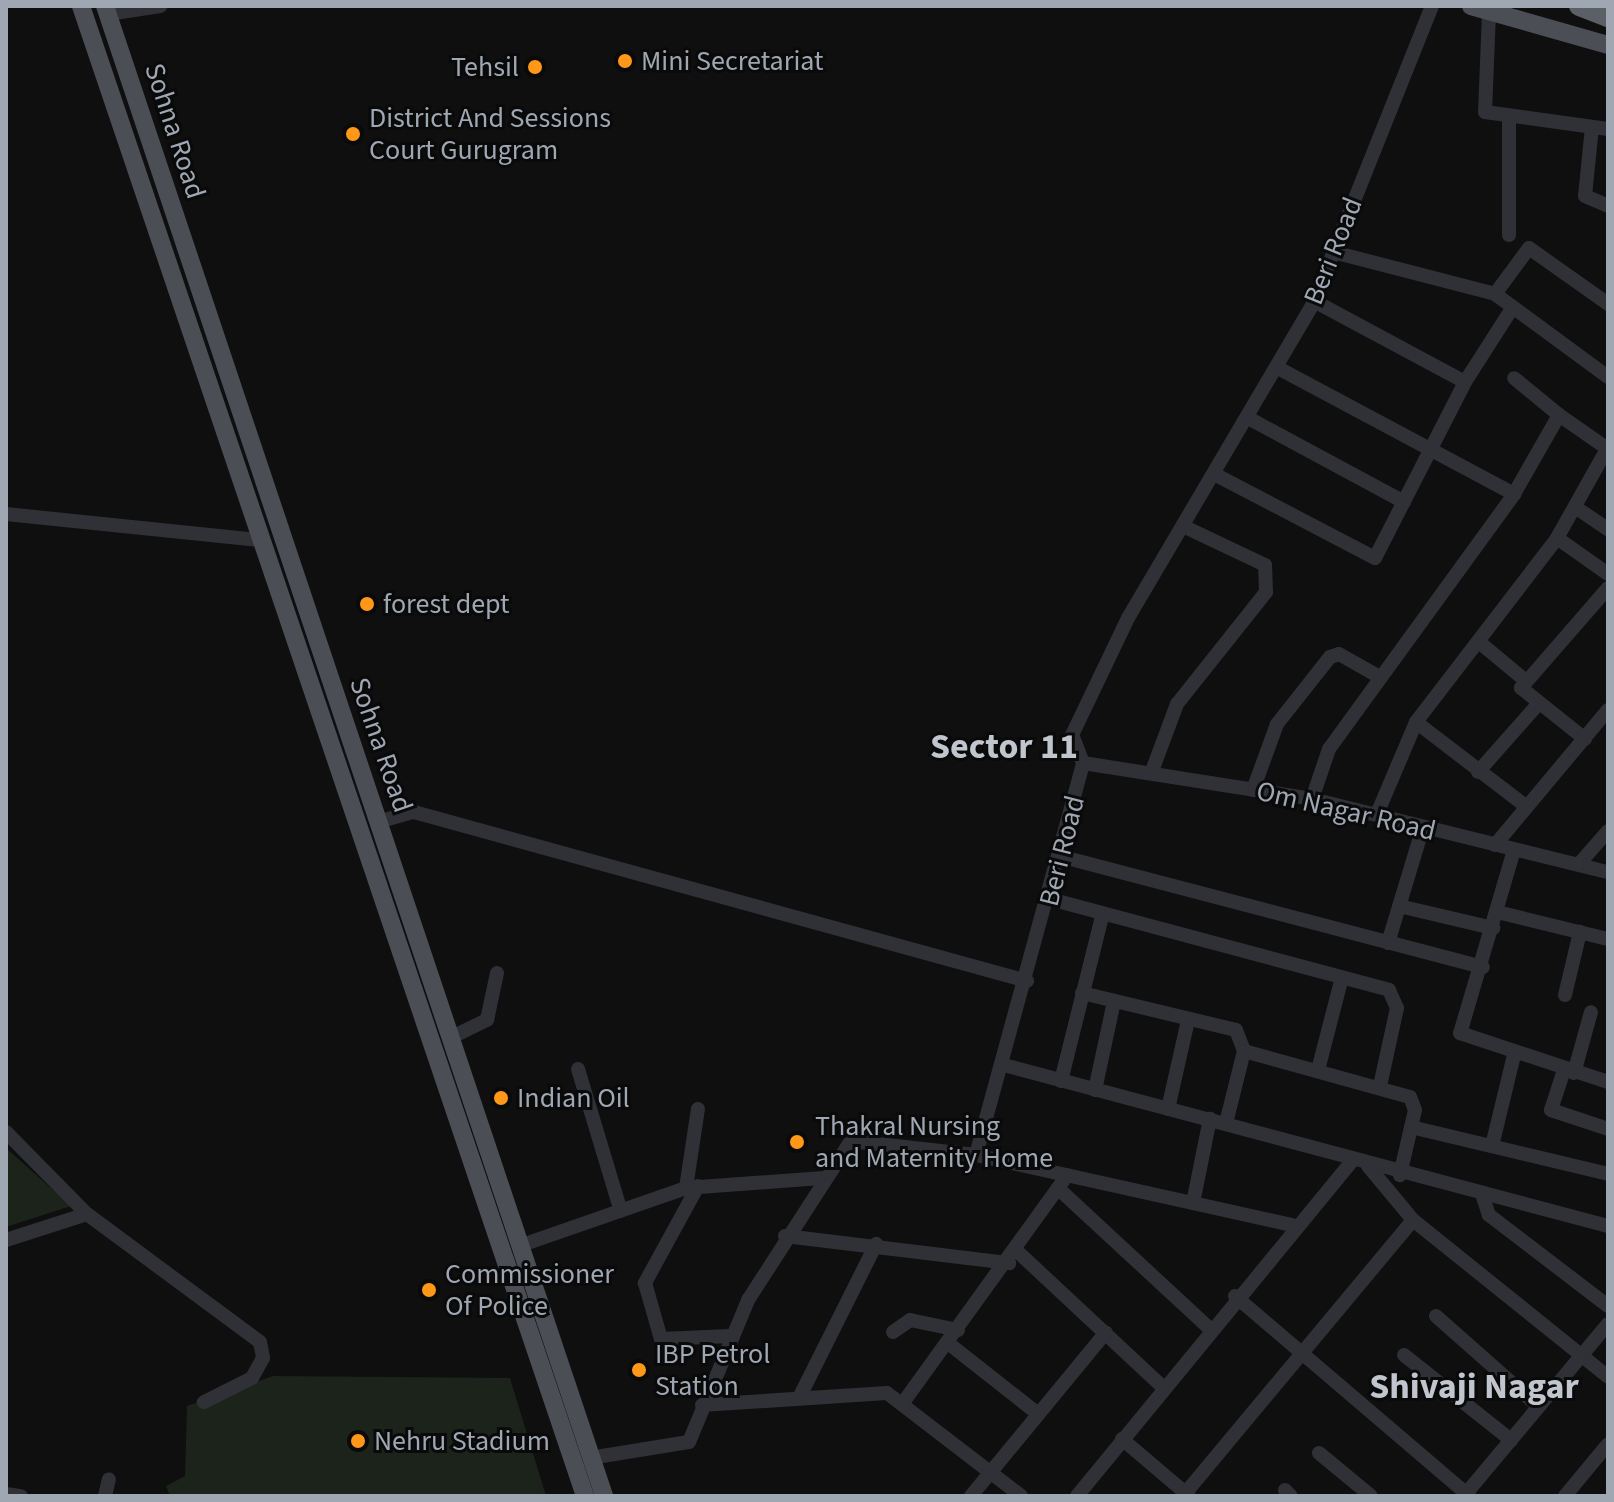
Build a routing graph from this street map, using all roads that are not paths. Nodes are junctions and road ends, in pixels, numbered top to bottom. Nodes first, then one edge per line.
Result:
1 (73, 6) edge
2 (81, 6) edge
3 (160, 6) edge
4 (1432, 6) edge
5 (1471, 6) edge
6 (1579, 6) edge
7 (113, 9) edge
8 (1489, 13) junction
9 (1608, 17) edge
10 (87, 26) junction
11 (1608, 45) edge
12 (1509, 119) junction
13 (1592, 127) junction
14 (1608, 129) edge
15 (1608, 206) edge
16 (1509, 235) dead end
17 (1333, 252) junction
18 (1495, 294) junction
19 (1314, 301) junction
20 (1608, 304) edge
21 (1513, 307) junction
22 (1278, 368) junction
23 (1608, 377) edge
24 (1514, 378) dead end
25 (1465, 382) junction
26 (1559, 415) junction
27 (1250, 419) junction
28 (1608, 448) edge
29 (1432, 453) junction
30 (1218, 476) junction
31 (1514, 494) junction
32 (1404, 502) junction
33 (1575, 507) junction
34 (6, 514) edge
35 (1183, 526) junction
36 (1608, 529) edge
37 (1557, 538) junction
38 (257, 540) junction
39 (1608, 574) edge
40 (1608, 588) edge
41 (1479, 642) junction
42 (1378, 676) junction
43 (1526, 681) junction
44 (1539, 703) junction
45 (1608, 710) edge
46 (1416, 722) junction
47 (1585, 739) junction
48 (1083, 763) junction
49 (1152, 771) junction
50 (1478, 772) junction
51 (1253, 790) junction
52 (1312, 799) junction
53 (1524, 805) junction
54 (1377, 814) junction
55 (378, 822) junction
56 (1423, 827) junction
57 (1608, 831) edge
58 (1495, 845) junction
59 (1514, 850) junction
60 (1063, 857) junction
61 (1579, 864) junction
62 (1608, 872) edge
63 (1050, 899) junction
64 (1399, 906) junction
65 (1497, 912) junction
66 (1102, 916) junction
67 (1493, 928) junction
68 (1580, 932) junction
69 (1608, 939) edge
70 (1388, 943) junction
71 (1483, 967) junction
72 (497, 973) dead end
73 (1027, 981) junction
74 (1341, 981) junction
75 (1082, 993) junction
76 (1565, 995) dead end
77 (1114, 1001) junction
78 (1591, 1012) dead end
79 (1188, 1020) junction
80 (454, 1036) junction
81 (1244, 1051) junction
82 (1514, 1055) junction
83 (1004, 1065) junction
84 (578, 1069) dead end
85 (1318, 1070) junction
86 (1569, 1072) junction
87 (1061, 1081) junction
88 (1608, 1082) edge
89 (1380, 1086) junction
90 (1095, 1090) junction
91 (698, 1109) dead end
92 (1168, 1109) junction
93 (1210, 1119) junction
94 (1226, 1123) junction
95 (1411, 1127) junction
96 (1608, 1129) edge
97 (6, 1132) edge
98 (1492, 1146) junction
99 (976, 1155) junction
100 (1351, 1162) junction
101 (1368, 1166) junction
102 (1608, 1174) edge
103 (1067, 1175) junction
104 (1400, 1175) junction
105 (821, 1178) junction
106 (692, 1187) junction
107 (1061, 1191) junction
108 (1483, 1197) junction
109 (1193, 1203) junction
110 (621, 1211) junction
111 (87, 1214) junction
112 (1413, 1220) junction
113 (1293, 1225) junction
114 (1608, 1226) edge
115 (785, 1236) junction
116 (6, 1240) edge
117 (876, 1244) junction
118 (522, 1245) junction
119 (1014, 1258) junction
120 (1235, 1296) junction
121 (1608, 1306) edge
122 (1436, 1316) dead end
123 (1608, 1324) edge
124 (1210, 1329) junction
125 (958, 1330) junction
126 (893, 1332) dead end
127 (1106, 1332) junction
128 (540, 1333) junction
129 (730, 1336) junction
130 (948, 1343) junction
131 (1304, 1354) junction
132 (1404, 1355) dead end
133 (1584, 1356) junction
134 (1608, 1377) edge
135 (1163, 1387) junction
136 (801, 1394) junction
137 (905, 1400) junction
138 (204, 1402) dead end
139 (702, 1405) junction
140 (1539, 1407) junction
141 (1037, 1413) junction
142 (1122, 1439) junction
143 (1511, 1440) junction
144 (1608, 1444) edge
145 (1319, 1453) dead end
146 (590, 1458) junction
147 (991, 1471) junction
148 (109, 1479) dead end
149 (6, 1494) edge
150 (1186, 1495) edge
151 (1466, 1495) edge
152 (21, 1496) edge
153 (105, 1496) edge
154 (585, 1496) edge
155 (604, 1496) edge
156 (971, 1496) edge
157 (1021, 1496) edge
158 (1077, 1496) edge
159 (1371, 1496) edge
160 (1565, 1496) edge

1 - 10 main road
2 - 10 main road, Sohna Road
3 - 7 street
4 - 17 street, Beri Road
5 - 8 main road
6 - 9 highway
7 - 55 main road, Sohna Road
8 - 11 main road
8 - 12 street
10 - 38 main road, Sohna Road
12 - 13 street
12 - 16 street
13 - 14 street
13 - 15 street
17 - 18 street
17 - 19 street, Beri Road
18 - 20 street
18 - 21 street
19 - 22 street, Beri Road
19 - 25 street
21 - 23 street
21 - 25 street
22 - 27 street, Beri Road
22 - 29 street
24 - 26 street
25 - 29 street
26 - 28 street
26 - 31 street
27 - 30 street, Beri Road
27 - 32 street
28 - 33 street
29 - 31 street
29 - 32 street
30 - 32 street
30 - 35 street, Beri Road
31 - 42 street
33 - 36 street
33 - 37 street
34 - 38 street
35 - 48 street, Beri Road
35 - 49 street
37 - 39 street
37 - 41 street
38 - 128 main road, Sohna Road
40 - 43 street
41 - 43 street
41 - 46 street
42 - 51 street
42 - 52 street
43 - 44 street
44 - 47 street
44 - 50 street
45 - 47 street
46 - 50 street
46 - 54 street
47 - 53 street
48 - 49 street, Om Nagar Road
48 - 60 street, Beri Road
49 - 51 street, Om Nagar Road
50 - 53 street
51 - 52 street, Om Nagar Road
52 - 54 street, Om Nagar Road
53 - 58 street
54 - 56 street, Om Nagar Road
55 - 73 street
55 - 80 main road, Sohna Road
56 - 58 street, Om Nagar Road
56 - 64 street
57 - 61 street
58 - 59 street, Om Nagar Road
59 - 61 street, Om Nagar Road
59 - 65 street
60 - 63 street, Beri Road
60 - 70 street
61 - 62 street, Om Nagar Road
63 - 66 street
63 - 73 street, Beri Road
64 - 67 street
64 - 70 street
65 - 67 street
65 - 68 street
66 - 74 street
66 - 75 street
67 - 71 street
68 - 69 street
68 - 76 street
70 - 71 street
71 - 82 street
72 - 80 street
73 - 83 street, Beri Road
74 - 85 street
74 - 89 street
75 - 77 street
75 - 87 street
77 - 79 street
77 - 90 street
78 - 86 street
79 - 81 street
79 - 92 street
80 - 118 main road, Sohna Road
81 - 85 street
81 - 94 street
82 - 86 street
82 - 98 street
83 - 87 street
83 - 99 street, Beri Road
84 - 110 street
85 - 89 street
86 - 88 street
86 - 96 street
87 - 90 street
89 - 95 street
90 - 92 street
91 - 106 street
92 - 93 street
93 - 94 street
93 - 109 street
94 - 100 street
95 - 98 street
95 - 104 street
97 - 111 street
98 - 102 street
99 - 103 street
99 - 105 street
100 - 101 street
100 - 113 street
101 - 104 street
101 - 112 street
103 - 107 street
103 - 109 street
104 - 108 street
105 - 106 street
105 - 115 street
106 - 110 street
106 - 129 street
107 - 119 street
107 - 124 street
108 - 114 street
108 - 121 street
109 - 113 street
110 - 118 street
111 - 116 street
111 - 138 street
112 - 131 street
112 - 133 street
113 - 120 street
115 - 117 street
115 - 129 street
117 - 119 street
117 - 136 street
118 - 128 main road, Sohna Road
119 - 125 street
119 - 127 street
120 - 124 street
120 - 131 street
122 - 140 street
123 - 133 street
124 - 135 street
125 - 126 street
125 - 130 street
127 - 135 street
127 - 141 street
128 - 146 main road, Sohna Road
128 - 154 main road, Sohna Road
129 - 139 street
130 - 137 street
130 - 141 street
131 - 150 street
131 - 151 street
132 - 143 street
133 - 134 street
133 - 140 street
135 - 142 street
136 - 137 street
136 - 139 street
137 - 147 street
139 - 146 street
140 - 143 street
141 - 147 street
142 - 150 street
142 - 158 street
143 - 151 street
144 - 160 street
145 - 159 street
146 - 155 main road, Sohna Road
147 - 156 street
147 - 157 street
148 - 153 street
149 - 152 street

